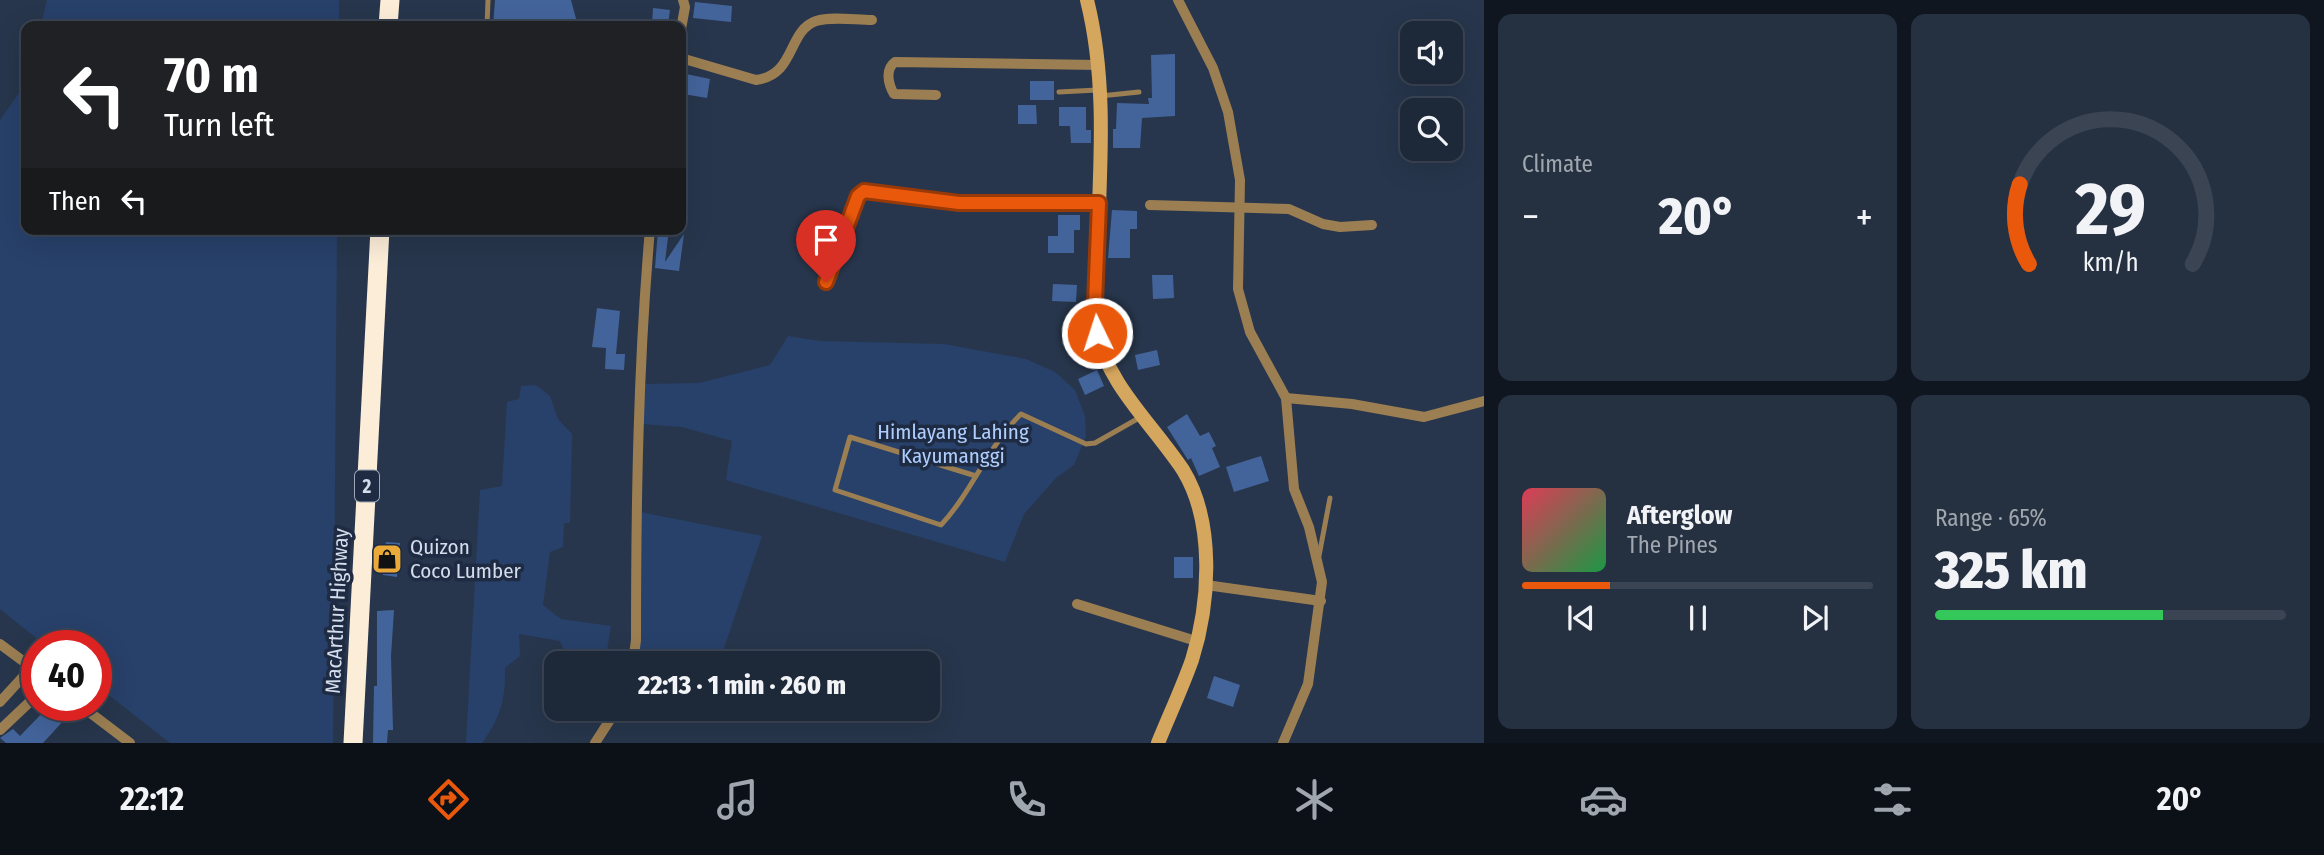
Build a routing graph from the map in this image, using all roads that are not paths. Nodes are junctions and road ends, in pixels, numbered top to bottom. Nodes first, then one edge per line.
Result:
1 (390, 0) edge
2 (488, 0) edge
3 (683, 0) edge
4 (1087, 0) edge
5 (1178, 0) edge
6 (872, 20) dead end
7 (388, 21) edge
8 (487, 21) edge
9 (682, 21) edge
10 (686, 59) edge
11 (1098, 65) junction
12 (1059, 92) dead end
13 (1139, 92) dead end
14 (1100, 93) junction
15 (936, 95) dead end
16 (1099, 203) junction
17 (1150, 205) dead end
18 (1238, 206) junction
19 (1372, 225) dead end
20 (380, 235) edge
21 (650, 235) edge
22 (826, 282) dead end
23 (1286, 398) junction
24 (1484, 401) edge
25 (1142, 416) junction
26 (976, 476) junction
27 (1330, 498) dead end
28 (1319, 559) junction
29 (1206, 585) junction
30 (1321, 601) junction
31 (1077, 604) dead end
32 (1196, 641) junction
33 (0, 644) edge
34 (635, 651) edge
35 (21, 660) edge
36 (21, 682) edge
37 (0, 702) edge
38 (21, 710) edge
39 (101, 721) edge
40 (609, 721) edge
41 (0, 730) edge
42 (130, 743) edge
43 (353, 743) edge
44 (595, 743) edge
45 (1158, 743) edge
46 (1283, 743) edge

1 - 7 highway
2 - 8 lane
3 - 9 street
4 - 11 street
5 - 18 street
6 - 10 street
11 - 14 street
11 - 15 street
12 - 14 lane
13 - 14 lane
14 - 16 street
16 - 22 street
16 - 25 street
17 - 18 street
18 - 19 street
18 - 23 street
20 - 43 highway, MacArthur Highway / 2
21 - 34 street
23 - 24 street
23 - 28 street
25 - 26 lane
25 - 29 street
26 - 26 lane
27 - 28 lane
28 - 30 street
29 - 30 street
29 - 32 street
30 - 46 street
31 - 32 street
32 - 45 street
33 - 35 street
36 - 37 street
38 - 41 street
39 - 42 street
40 - 44 street

